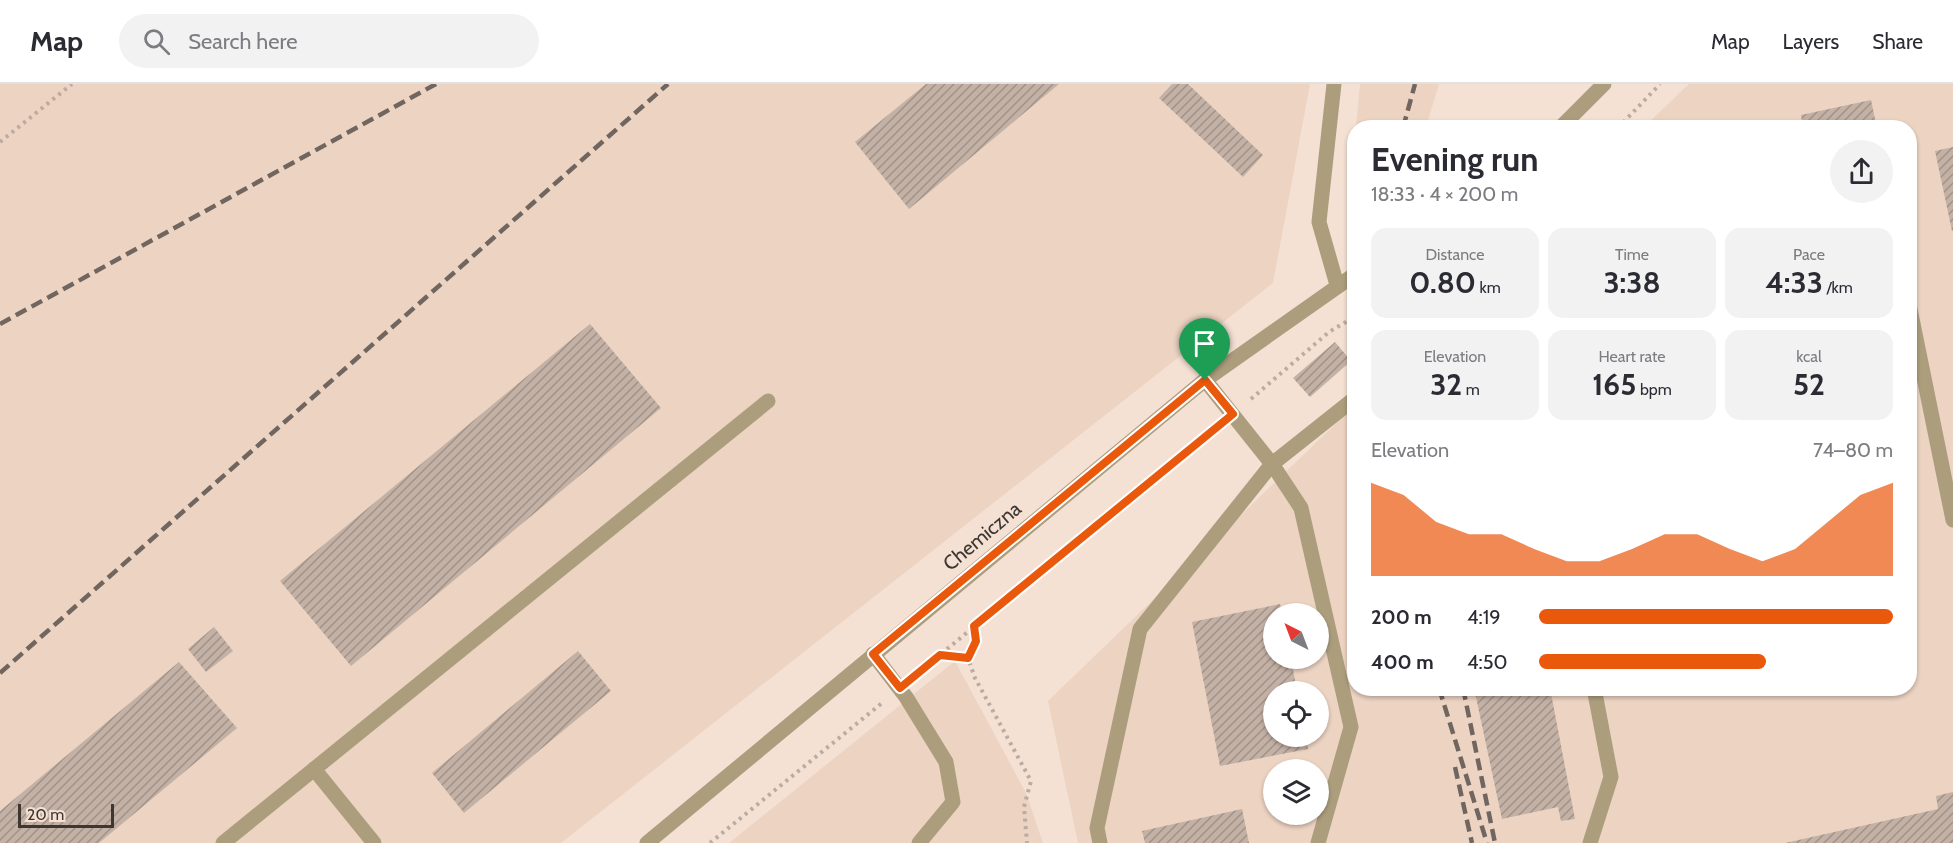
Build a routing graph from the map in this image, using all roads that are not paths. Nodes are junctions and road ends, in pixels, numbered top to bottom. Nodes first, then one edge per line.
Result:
1 (1334, 84) edge
2 (1604, 84) edge
3 (1568, 120) edge
4 (1347, 279) edge
5 (1337, 285) junction
6 (1917, 343) edge
7 (1205, 380) junction
8 (768, 401) dead end
9 (1347, 405) edge
10 (1272, 464) junction
11 (1953, 520) edge
12 (873, 654) junction
13 (1596, 696) edge
14 (314, 769) junction
15 (223, 843) edge
16 (374, 843) edge
17 (646, 843) edge
18 (919, 843) edge
19 (1100, 843) edge
20 (1318, 843) edge
21 (1590, 843) edge

1 - 5 street
2 - 3 street
4 - 5 street, Chemiczna
5 - 7 street, Chemiczna
6 - 11 street
7 - 10 street
7 - 12 street, Chemiczna
8 - 14 street
9 - 10 street
10 - 19 street
10 - 20 street
12 - 17 street, Chemiczna
12 - 18 street
13 - 21 street
14 - 15 street
14 - 16 street

